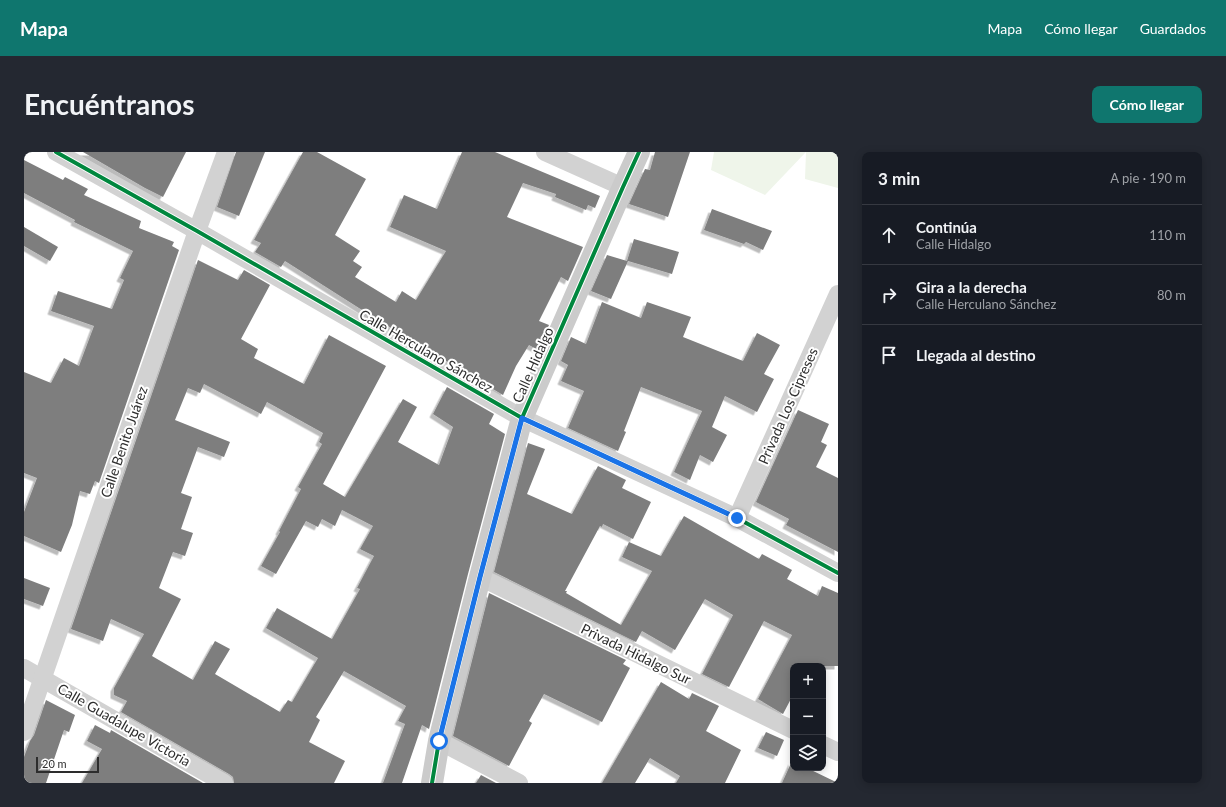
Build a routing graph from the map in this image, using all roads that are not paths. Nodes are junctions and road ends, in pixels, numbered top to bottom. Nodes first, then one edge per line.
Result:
1 (56, 152) edge
2 (226, 152) edge
3 (545, 152) edge
4 (639, 152) edge
5 (622, 187) junction
6 (197, 231) junction
7 (838, 294) edge
8 (522, 418) junction
9 (737, 518) junction
10 (838, 573) edge
11 (480, 577) junction
12 (24, 668) edge
13 (42, 678) junction
14 (790, 729) edge
15 (24, 732) edge
16 (439, 741) junction
17 (826, 746) edge
18 (838, 752) edge
19 (224, 783) edge
20 (432, 783) edge
21 (519, 783) edge

1 - 6 street, Calle Herculano Sánchez
2 - 6 street, Calle Benito Juárez
3 - 5 street
4 - 5 street, Calle Hidalgo
5 - 8 street, Calle Hidalgo
6 - 8 street, Calle Herculano Sánchez
6 - 13 street, Calle Benito Juárez
7 - 9 street, Privada Los Cipreses
8 - 9 street, Calle Herculano Sánchez
8 - 11 street, Calle Hidalgo
9 - 10 street, Calle Herculano Sánchez
11 - 14 street, Privada Hidalgo Sur
11 - 16 street, Calle Hidalgo
12 - 13 street, Calle Guadalupe Victoria
13 - 15 street, Calle Benito Juárez
13 - 19 street, Calle Guadalupe Victoria
16 - 20 street, Calle Hidalgo
16 - 21 street
17 - 18 street

